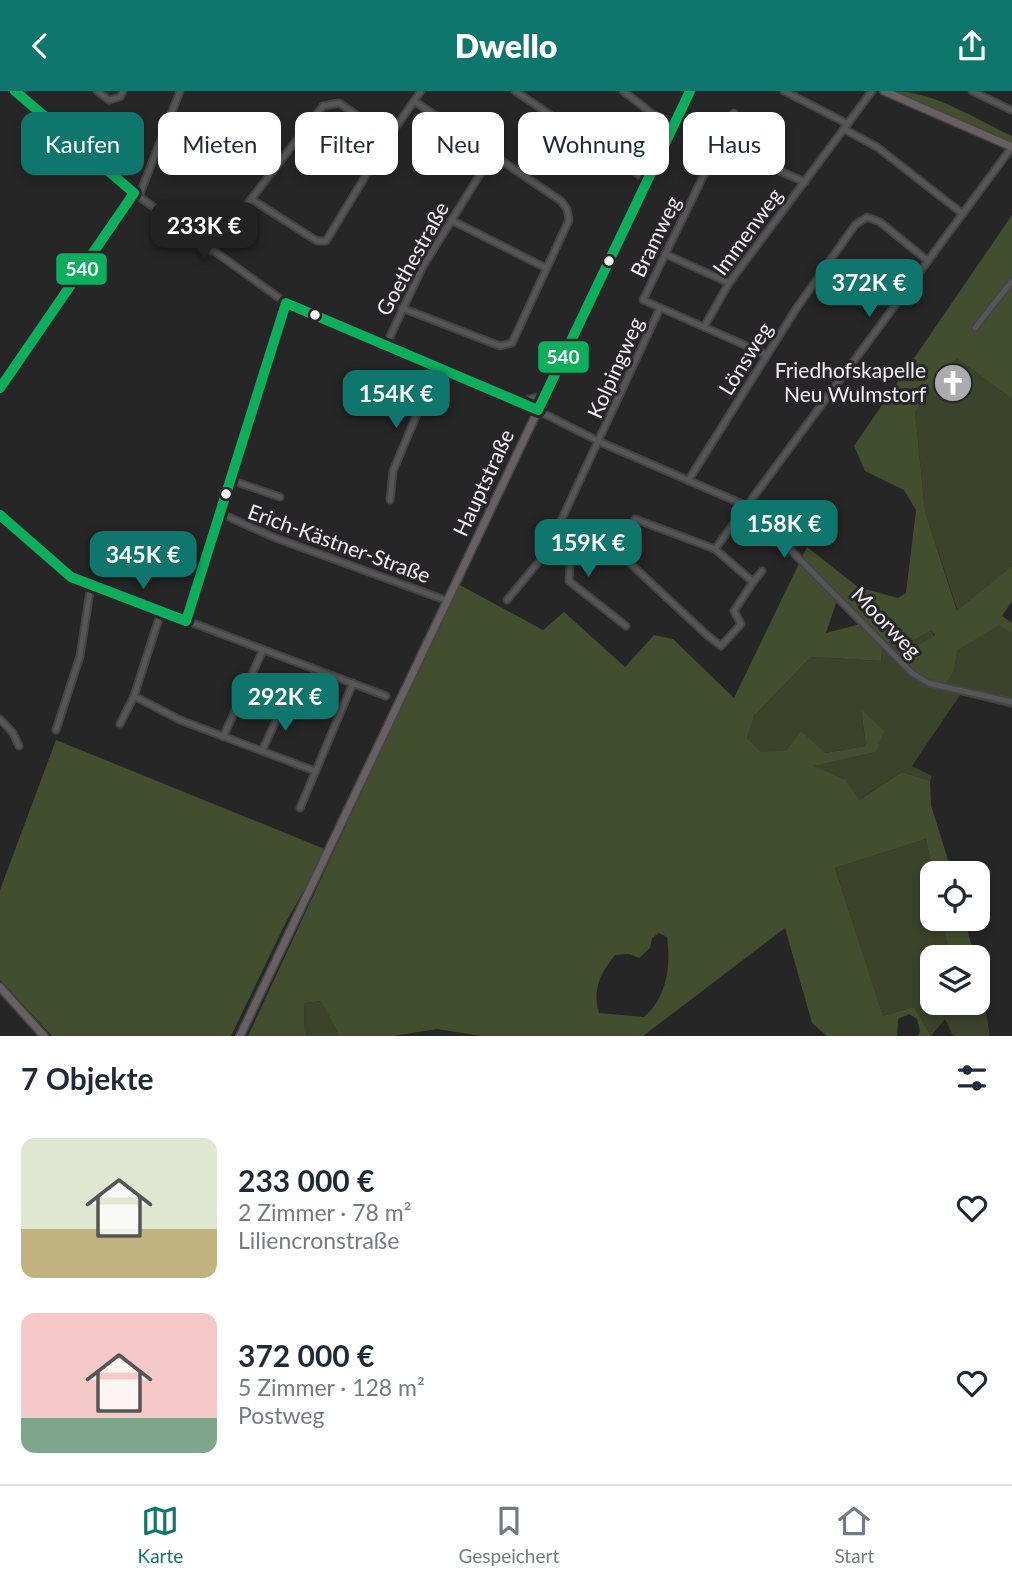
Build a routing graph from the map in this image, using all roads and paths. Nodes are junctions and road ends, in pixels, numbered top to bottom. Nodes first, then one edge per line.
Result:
1 (15, 91) edge
2 (97, 91) edge
3 (123, 91) edge
4 (180, 91) edge
5 (421, 91) edge
6 (515, 91) edge
7 (623, 91) edge
8 (690, 91) edge
9 (784, 91) edge
10 (872, 91) edge
11 (884, 91) edge
12 (972, 91) edge
13 (414, 101) junction
14 (1012, 110) edge
15 (316, 112) edge
16 (352, 112) edge
17 (430, 112) edge
18 (545, 112) edge
19 (650, 112) edge
20 (398, 124) edge
21 (846, 126) junction
22 (295, 139) edge
23 (1012, 147) edge
24 (504, 164) edge
25 (785, 173) edge
26 (366, 175) edge
27 (480, 175) edge
28 (638, 175) edge
29 (704, 175) edge
30 (647, 180) junction
31 (805, 182) junction
32 (136, 195) junction
33 (251, 199) junction
34 (963, 214) junction
35 (451, 221) junction
36 (211, 251) junction
37 (664, 254) junction
38 (928, 261) junction
39 (547, 268) junction
40 (1012, 281) edge
41 (729, 283) junction
42 (286, 303) junction
43 (402, 307) junction
44 (660, 308) junction
45 (704, 327) junction
46 (975, 328) dead end
47 (386, 345) junction
48 (767, 355) junction
49 (437, 367) junction
50 (0, 388) edge
51 (545, 395) junction
52 (519, 401) junction
53 (538, 410) junction
54 (600, 442) junction
55 (231, 480) junction
56 (688, 481) junction
57 (280, 497) dead end
58 (390, 500) dead end
59 (747, 506) junction
60 (220, 513) junction
61 (0, 515) edge
62 (584, 536) dead end
63 (715, 549) junction
64 (546, 553) junction
65 (570, 563) junction
66 (762, 571) dead end
67 (753, 582) junction
68 (91, 585) junction
69 (507, 600) dead end
70 (448, 601) junction
71 (161, 612) junction
72 (186, 621) junction
73 (626, 626) dead end
74 (263, 650) junction
75 (353, 683) junction
76 (134, 696) junction
77 (386, 696) dead end
78 (1012, 702) edge
79 (284, 703) dead end
80 (0, 719) edge
81 (120, 724) dead end
82 (56, 730) dead end
83 (223, 737) junction
84 (19, 746) dead end
85 (262, 751) junction
86 (315, 771) junction
87 (300, 808) dead end
88 (0, 987) edge
89 (44, 1036) edge
90 (240, 1036) edge

1 - 32 street, Moorweg
2 - 3 street
4 - 32 street
5 - 13 street
6 - 18 street
7 - 19 street
8 - 30 main road, Hauptstraße
9 - 21 street
10 - 21 street, Immenweg
11 - 23 main road
12 - 14 street
13 - 17 street
13 - 20 street
15 - 16 street
21 - 31 street, Immenweg
21 - 34 street
22 - 33 street
23 - 34 street
24 - 39 street
25 - 31 street
26 - 33 street
27 - 35 street, Goethestraße
28 - 30 street
29 - 37 street, Bramweg
30 - 51 main road, Hauptstraße
31 - 41 street, Immenweg
32 - 36 street, Moorweg
32 - 50 street
33 - 36 street
34 - 38 street
35 - 39 street
35 - 43 street, Goethestraße
36 - 42 street, Moorweg
37 - 41 street
37 - 44 street, Bramweg
38 - 48 street, Lönsweg
38 - 59 street
39 - 43 street
40 - 46 street
41 - 45 street, Immenweg
42 - 47 street, Moorweg
42 - 55 street
43 - 47 street, Goethestraße
44 - 45 street
44 - 54 street, Kolpingweg
45 - 48 street
47 - 49 street, Moorweg
48 - 56 street, Lönsweg
49 - 52 street, Moorweg
49 - 58 street
51 - 52 street
51 - 53 main road, Hauptstraße
52 - 53 street, Moorweg
53 - 54 street, Moorweg
53 - 70 main road, Hauptstraße
54 - 56 street, Moorweg
54 - 64 street, Kolpingweg
55 - 57 street
55 - 60 street
56 - 59 street, Moorweg
59 - 63 street
59 - 78 street, Moorweg
60 - 70 street, Erich-Kästner-Straße
60 - 72 street
61 - 68 street
62 - 65 street
63 - 67 street
63 - 67 street
64 - 65 street
64 - 69 street, Kolpingweg
65 - 73 street
66 - 67 street
68 - 71 street
68 - 82 street
70 - 90 main road, Hauptstraße
71 - 72 street
71 - 76 street
72 - 74 street
74 - 75 street
74 - 83 street
75 - 77 street
75 - 86 street
76 - 81 street
76 - 83 street
79 - 85 street
80 - 84 street
83 - 85 street
85 - 86 street
86 - 87 street
88 - 89 main road

